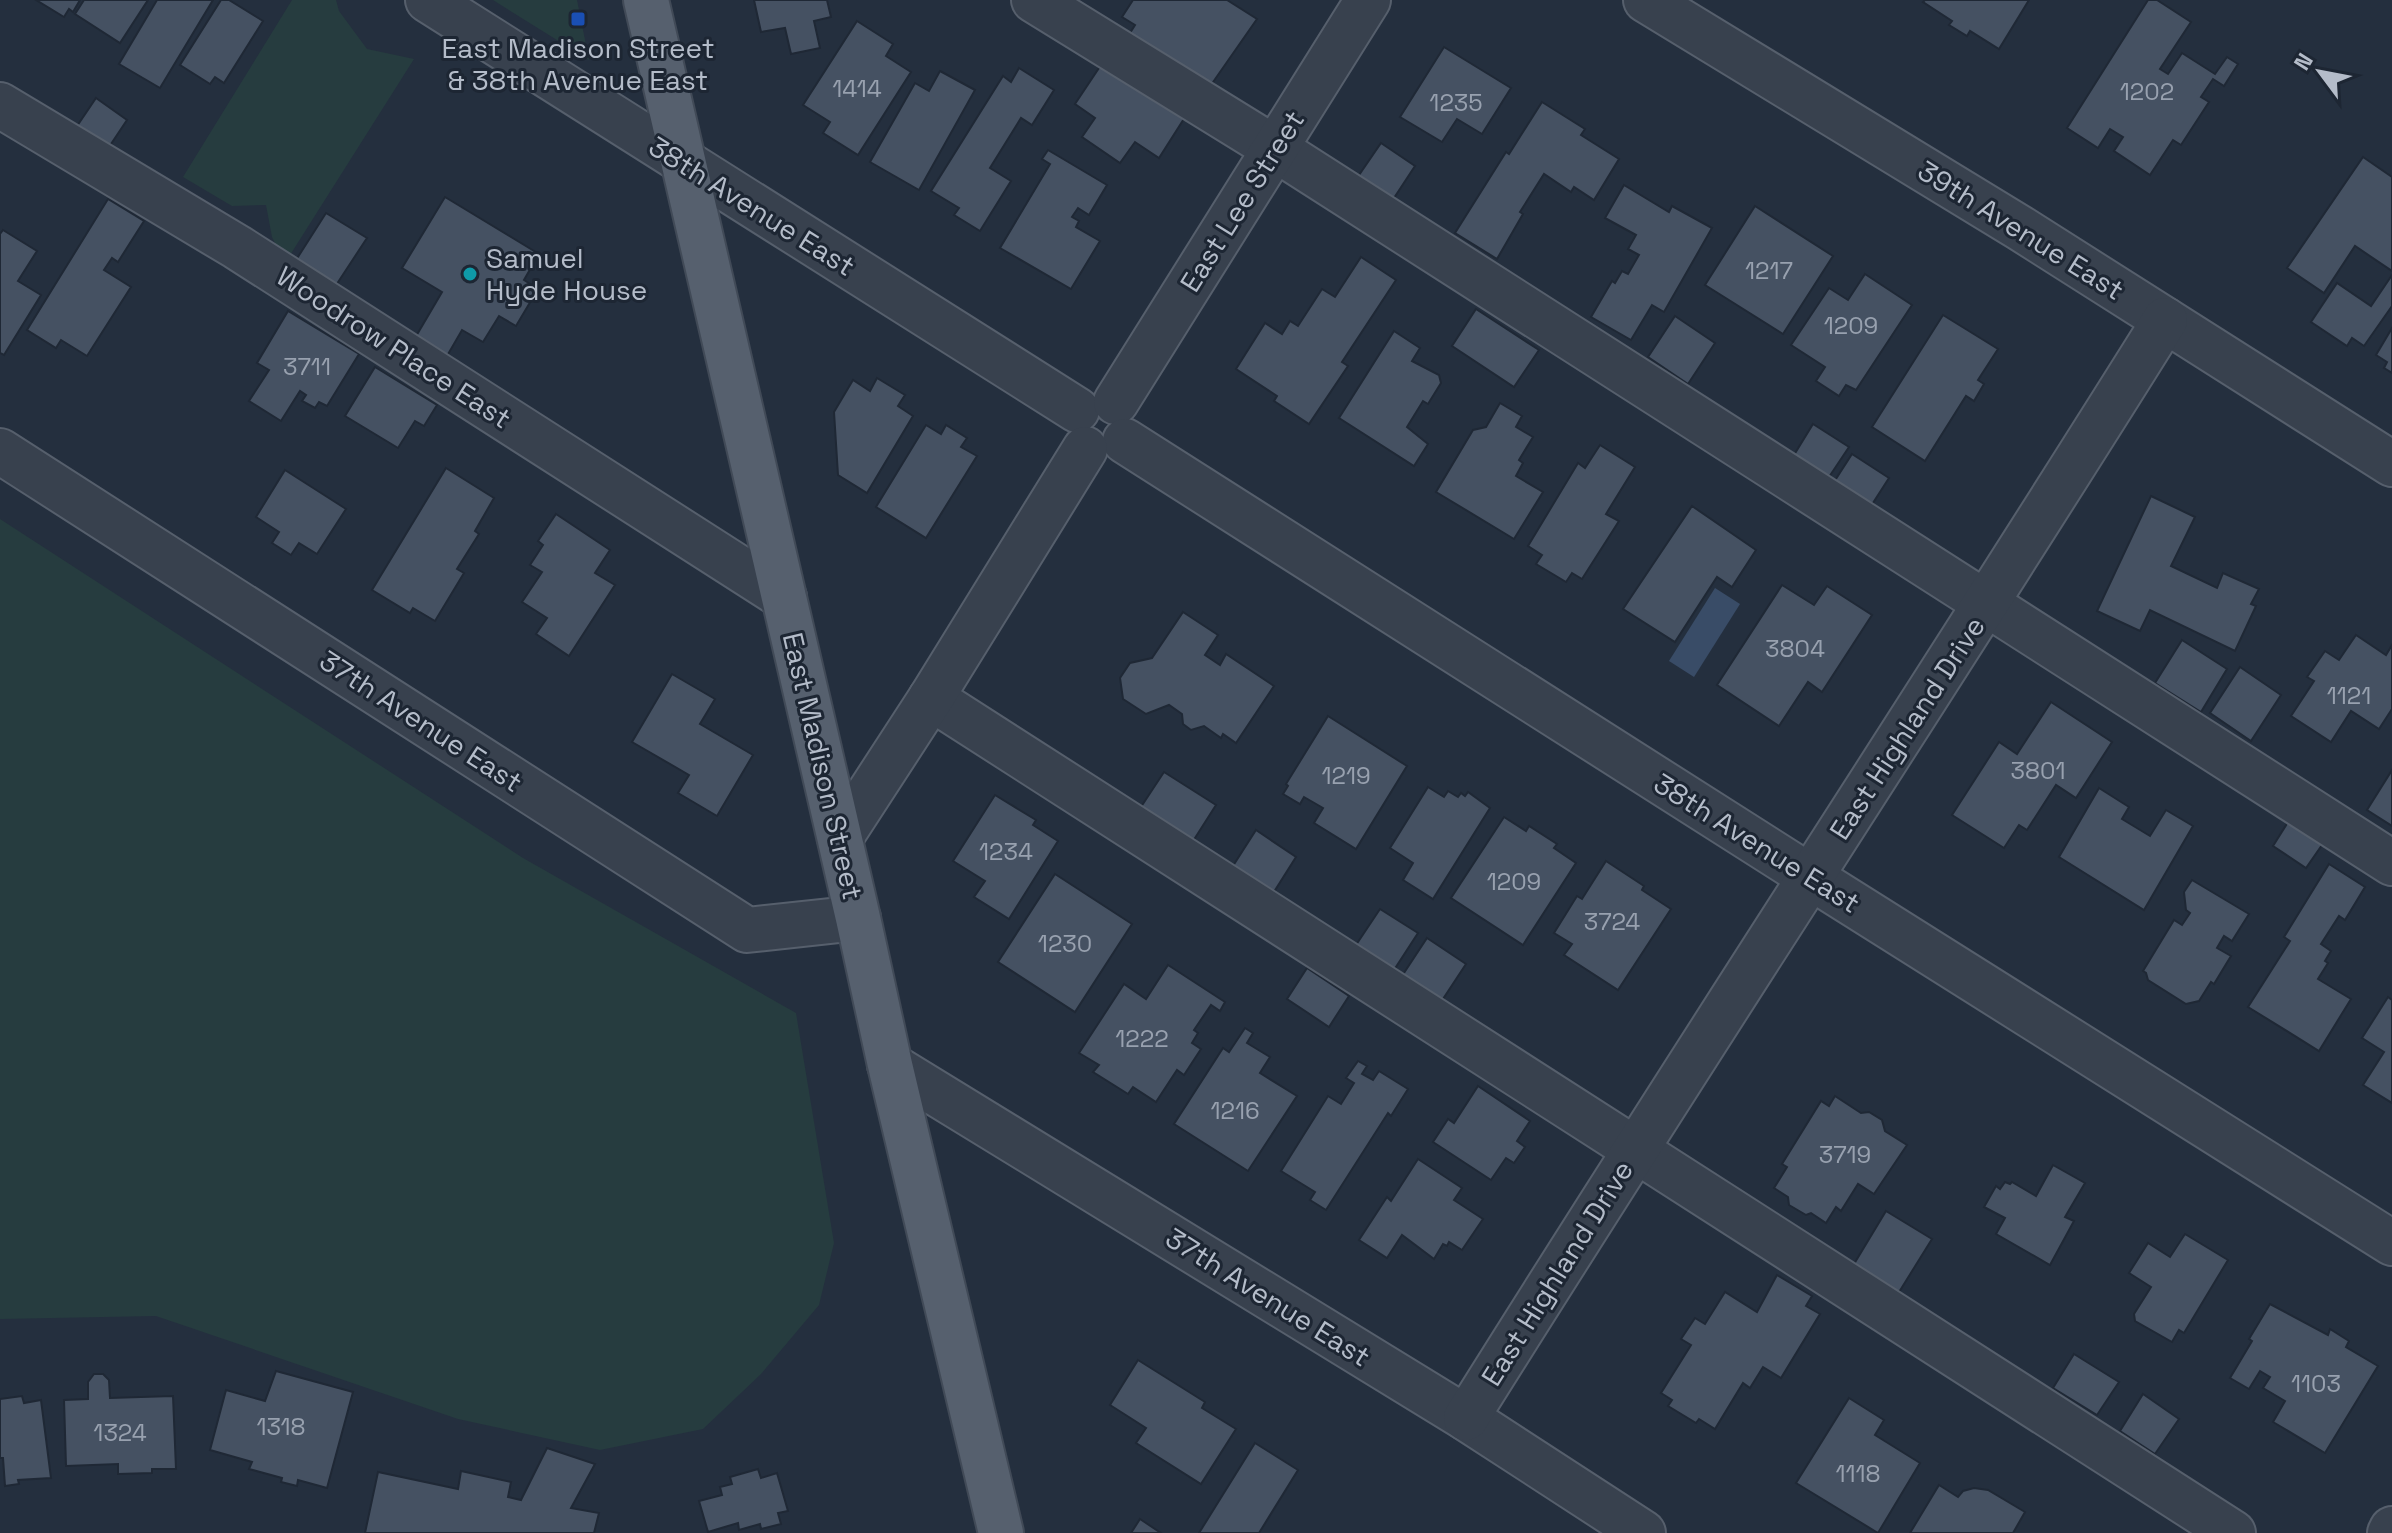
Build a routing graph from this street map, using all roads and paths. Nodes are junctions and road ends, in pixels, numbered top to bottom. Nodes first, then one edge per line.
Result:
1 (428, 0) edge
2 (646, 0) edge
3 (1034, 0) edge
4 (1368, 0) edge
5 (1646, 0) edge
6 (0, 105) edge
7 (1274, 148) junction
8 (683, 163) junction
9 (2165, 320) junction
10 (1101, 426) junction
11 (0, 451) edge
12 (2392, 464) edge
13 (784, 597) junction
14 (1988, 603) junction
15 (931, 698) junction
16 (840, 838) junction
17 (2392, 863) edge
18 (1812, 878) junction
19 (858, 918) junction
20 (890, 1065) junction
21 (1634, 1151) junction
22 (2392, 1243) edge
23 (1466, 1418) junction
24 (1008, 1527) edge
25 (1643, 1533) edge
26 (2233, 1533) edge

1 - 8 street, 38th Avenue East
2 - 8 main road, East Madison Street
3 - 7 street
4 - 7 street, East Lee Street
5 - 9 street, 39th Avenue East
6 - 13 street, Woodrow Place East
7 - 10 street, East Lee Street
7 - 14 street
8 - 10 street, 38th Avenue East
8 - 13 main road, East Madison Street
9 - 12 street, 39th Avenue East
9 - 14 street, East Highland Drive
10 - 15 street, East Lee Street
10 - 18 street, 38th Avenue East
11 - 19 street, 37th Avenue East
13 - 16 main road, East Madison Street
14 - 17 street
14 - 18 street, East Highland Drive
15 - 16 street, East Lee Street
15 - 21 street
16 - 19 main road, East Madison Street
18 - 21 street, East Highland Drive
18 - 22 street, 38th Avenue East
19 - 20 main road, East Madison Street
20 - 23 street, 37th Avenue East
20 - 24 main road, East Madison Street
21 - 23 street, East Highland Drive
21 - 26 street
23 - 25 street, 37th Avenue East

